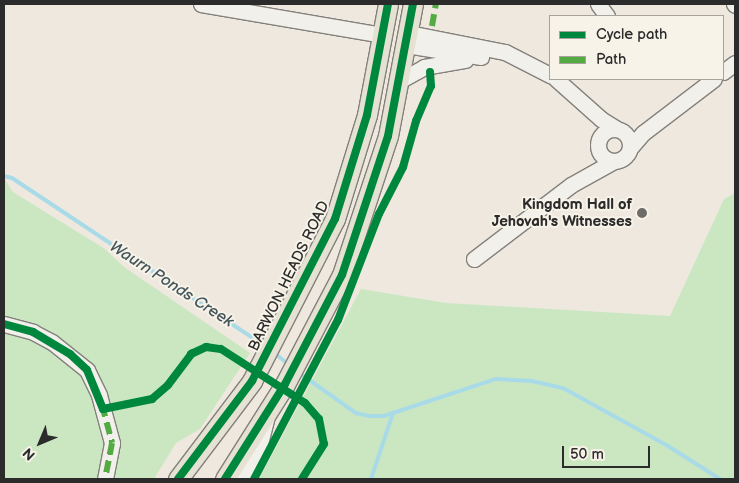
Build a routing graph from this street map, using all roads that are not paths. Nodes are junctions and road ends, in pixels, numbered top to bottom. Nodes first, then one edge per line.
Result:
1 (201, 4) edge
2 (388, 4) edge
3 (413, 4) edge
4 (598, 4) edge
5 (606, 15) edge
6 (383, 35) junction
7 (408, 39) junction
8 (492, 58) junction
9 (735, 63) edge
10 (724, 71) edge
11 (545, 72) edge
12 (401, 80) junction
13 (557, 80) edge
14 (713, 80) edge
15 (570, 90) junction
16 (655, 123) junction
17 (620, 130) junction
18 (599, 144) junction
19 (630, 148) junction
20 (614, 161) junction
21 (571, 185) junction
22 (474, 259) dead end
23 (4, 324) edge
24 (273, 405) junction
25 (105, 479) edge
26 (178, 479) edge
27 (226, 479) edge
28 (243, 479) edge

1 - 6 street
2 - 6 main road, BARWON HEADS ROAD
3 - 7 main road
4 - 5 street
6 - 7 main road
6 - 26 main road, BARWON HEADS ROAD
7 - 8 street
7 - 11 street
7 - 12 main road
8 - 11 street
8 - 12 street
9 - 10 street
12 - 24 main road
13 - 15 street
14 - 16 street
15 - 17 street
15 - 18 street
16 - 17 street
16 - 19 street
17 - 18 street
17 - 19 street
18 - 20 street
18 - 21 street
19 - 20 street
20 - 21 street
21 - 22 street
23 - 25 street
24 - 27 main road
24 - 28 street

